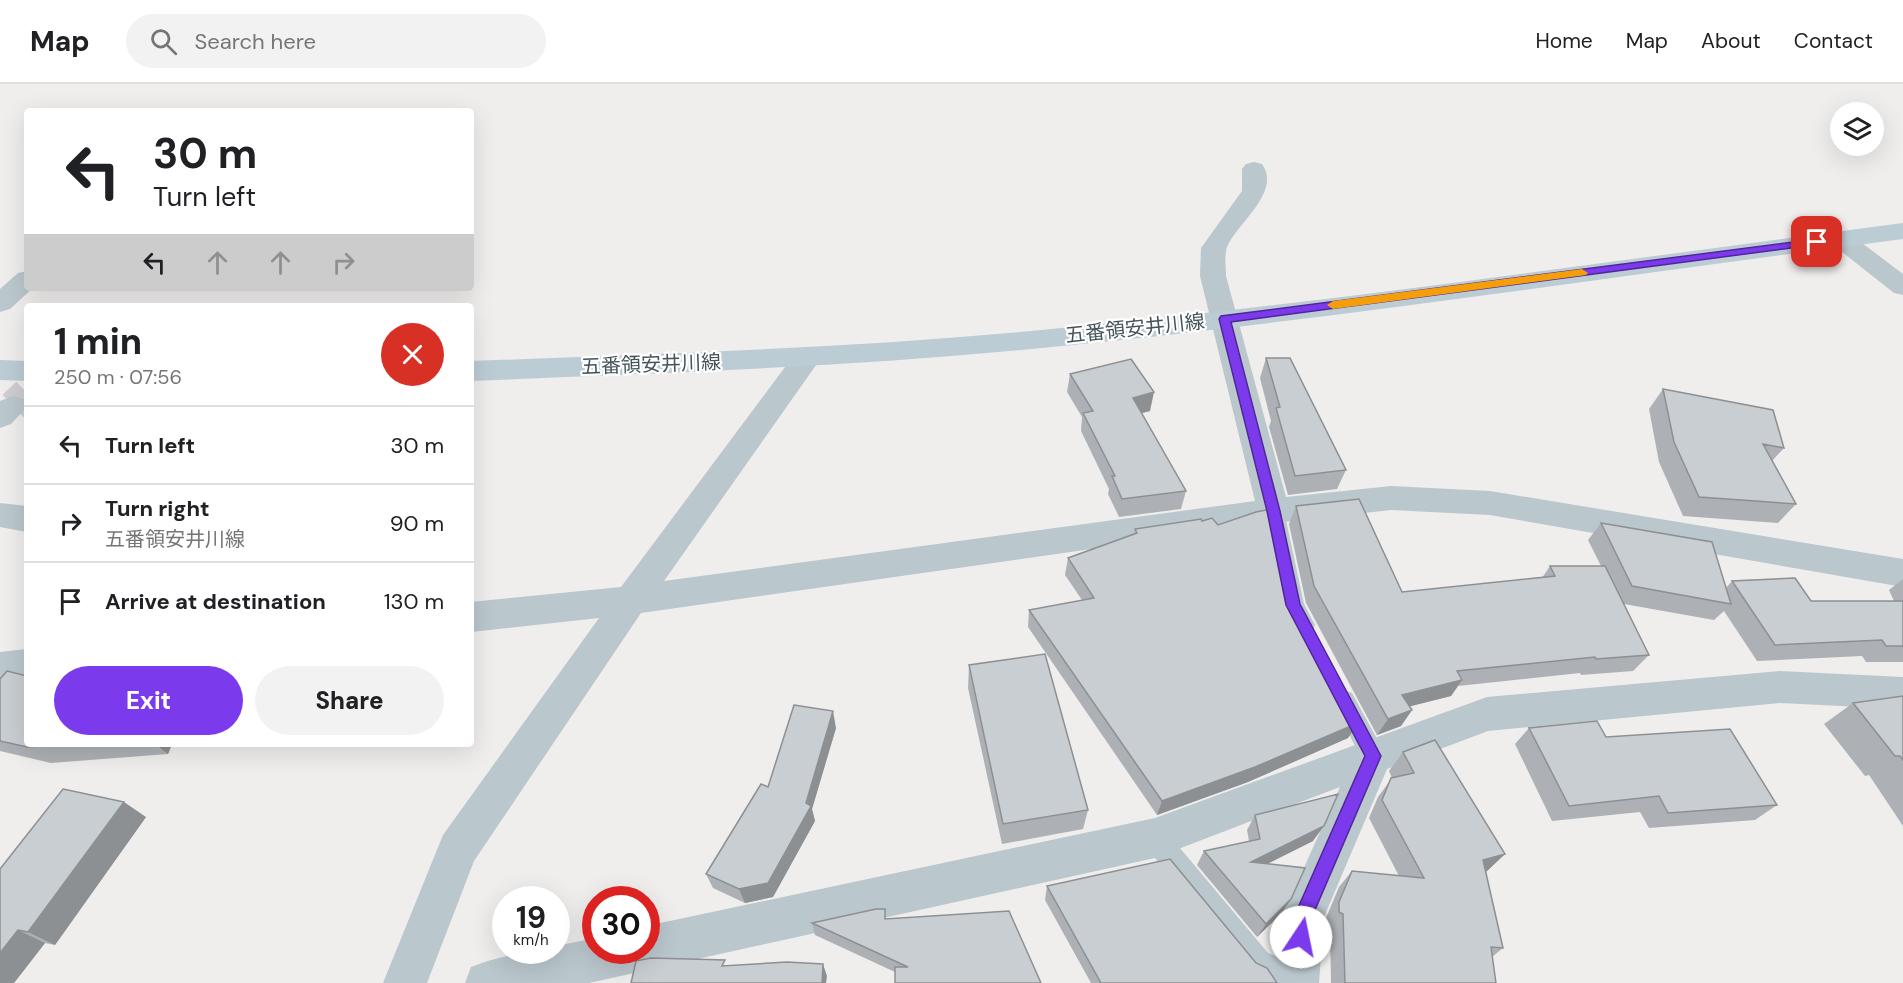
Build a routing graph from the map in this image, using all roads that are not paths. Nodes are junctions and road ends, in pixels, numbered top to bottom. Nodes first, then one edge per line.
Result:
1 (1254, 169) dead end
2 (1903, 231) edge
3 (1841, 239) junction
4 (24, 282) edge
5 (1903, 287) edge
6 (0, 303) edge
7 (1225, 319) junction
8 (807, 358) junction
9 (0, 370) edge
10 (24, 371) edge
11 (474, 371) edge
12 (1274, 511) junction
13 (0, 515) edge
14 (24, 519) edge
15 (1903, 573) edge
16 (631, 600) junction
17 (474, 617) edge
18 (1315, 645) edge
19 (24, 666) edge
20 (0, 668) edge
21 (1336, 685) edge
22 (1903, 693) edge
23 (1373, 756) junction
24 (1155, 838) junction
25 (660, 945) edge
26 (582, 962) edge
27 (1297, 980) edge
28 (405, 983) edge
29 (487, 983) edge

1 - 7 street
2 - 3 main road, 五番領安井川線
3 - 5 street
3 - 7 main road, 五番領安井川線
4 - 6 street
7 - 8 main road, 五番領安井川線
7 - 12 street
8 - 11 main road, 五番領安井川線
8 - 16 street
9 - 10 main road
12 - 15 street
12 - 16 street
12 - 18 lane
13 - 14 street
16 - 17 street
16 - 28 street
19 - 20 street
21 - 23 lane
22 - 23 street
23 - 24 street
23 - 27 street
24 - 25 street
24 - 27 lane
26 - 29 street

